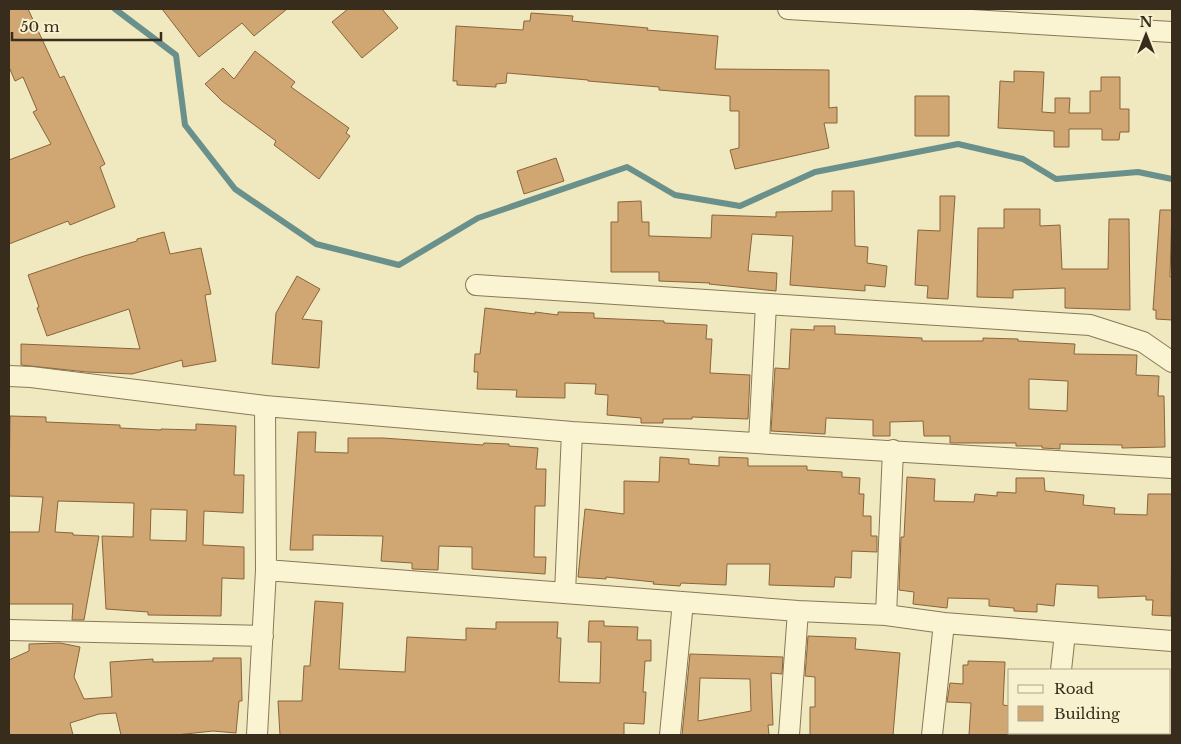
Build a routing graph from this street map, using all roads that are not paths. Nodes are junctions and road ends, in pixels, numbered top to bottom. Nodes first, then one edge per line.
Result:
1 (788, 9) edge
2 (1172, 32) edge
3 (476, 285) dead end
4 (766, 304) junction
5 (1172, 362) edge
6 (9, 376) edge
7 (265, 406) junction
8 (572, 432) junction
9 (759, 442) junction
10 (893, 450) junction
11 (1172, 468) edge
12 (266, 570) junction
13 (565, 593) junction
14 (683, 602) junction
15 (798, 612) junction
16 (886, 615) junction
17 (944, 623) junction
18 (9, 630) edge
19 (1065, 633) junction
20 (263, 636) junction
21 (1172, 641) edge
22 (1061, 669) edge
23 (258, 735) edge
24 (670, 735) edge
25 (789, 735) edge
26 (932, 735) edge

1 - 2 street
3 - 4 street
4 - 5 street
4 - 9 street
6 - 7 street
7 - 8 street
7 - 12 street
8 - 9 street
8 - 13 street
9 - 10 street
10 - 11 street
10 - 16 street
12 - 13 street
12 - 20 street
13 - 14 street
14 - 15 street
14 - 24 street
15 - 16 street
15 - 25 street
16 - 17 street
17 - 19 street
17 - 26 street
18 - 20 street
19 - 21 street
19 - 22 street
20 - 23 street

